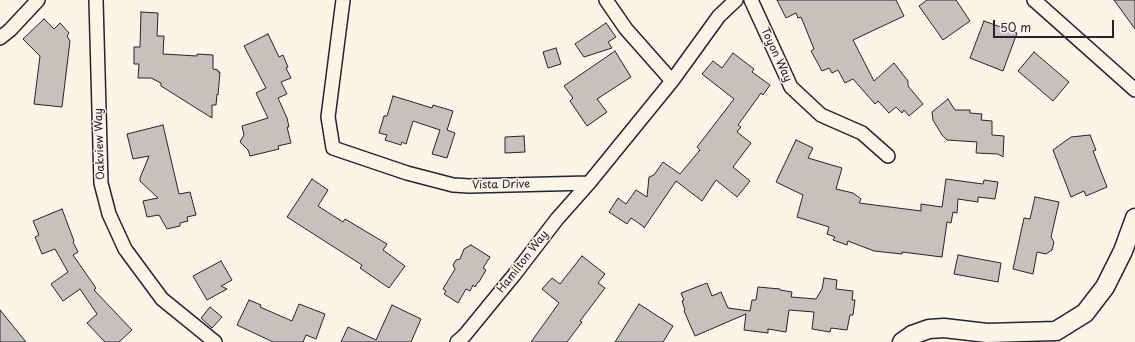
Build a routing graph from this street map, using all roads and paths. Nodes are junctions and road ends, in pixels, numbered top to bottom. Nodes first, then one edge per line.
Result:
1 (38, 0) edge
2 (96, 0) edge
3 (343, 0) edge
4 (606, 0) edge
5 (736, 0) edge
6 (750, 0) edge
7 (1034, 0) edge
8 (0, 38) edge
9 (672, 81) junction
10 (1135, 90) edge
11 (888, 156) dead end
12 (589, 182) junction
13 (1135, 218) edge
14 (986, 337) edge
15 (215, 342) edge
16 (457, 342) edge
17 (902, 342) edge

1 - 8 street
2 - 15 street, Oakview Way
3 - 12 street, Vista Drive
4 - 9 street
5 - 9 street
6 - 11 street, Toyon Way
7 - 10 street
9 - 12 street
12 - 16 street, Hamilton Way
13 - 14 street
14 - 17 street

